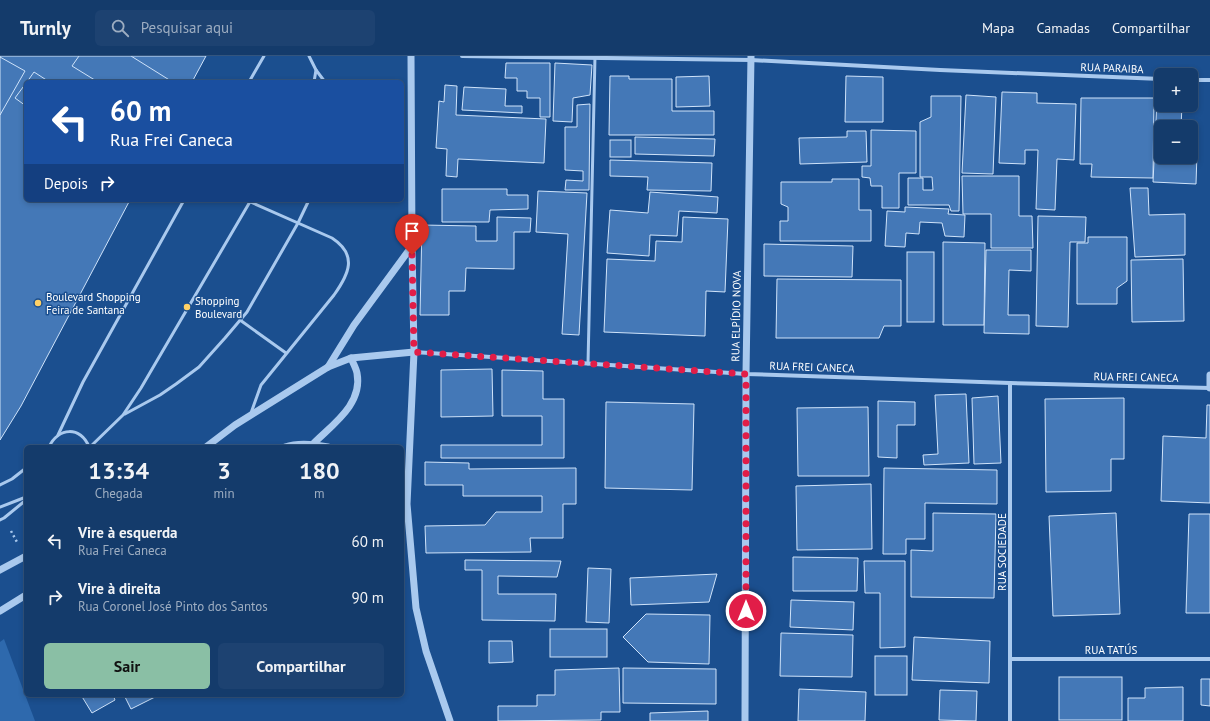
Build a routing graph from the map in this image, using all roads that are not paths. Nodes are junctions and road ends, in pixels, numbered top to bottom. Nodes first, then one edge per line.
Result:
1 (264, 56) edge
2 (309, 56) edge
3 (411, 56) edge
4 (462, 56) edge
5 (596, 57) edge
6 (751, 58) edge
7 (316, 70) junction
8 (1154, 78) edge
9 (250, 80) edge
10 (314, 80) edge
11 (324, 80) edge
12 (1198, 80) edge
13 (1210, 80) edge
14 (183, 202) edge
15 (249, 202) edge
16 (252, 202) edge
17 (308, 202) edge
18 (298, 223) junction
19 (412, 245) junction
20 (240, 320) junction
21 (414, 352) junction
22 (286, 353) junction
23 (351, 358) junction
24 (588, 364) junction
25 (328, 367) junction
26 (746, 374) junction
27 (1210, 375) edge
28 (1010, 383) junction
29 (1210, 388) edge
30 (123, 415) junction
31 (250, 416) junction
32 (58, 435) junction
33 (314, 444) junction
34 (50, 445) edge
35 (89, 445) edge
36 (92, 445) edge
37 (209, 445) edge
38 (290, 445) edge
39 (319, 445) edge
40 (24, 470) edge
41 (0, 485) edge
42 (24, 499) edge
43 (24, 500) edge
44 (404, 501) edge
45 (0, 507) edge
46 (2, 519) edge
47 (24, 557) edge
48 (0, 570) edge
49 (24, 596) edge
50 (0, 611) edge
51 (1011, 659) junction
52 (1210, 659) edge
53 (450, 721) edge
54 (745, 721) edge
55 (1010, 721) edge

1 - 9 lane
2 - 7 lane
3 - 19 street
4 - 5 street, RUA PARAIBA
5 - 6 street, RUA PARAIBA
5 - 24 lane
6 - 8 street, RUA PARAIBA
6 - 26 street, RUA ELPÍDIO NOVA
7 - 10 lane
7 - 11 lane
12 - 13 street
14 - 32 lane
15 - 30 lane
16 - 18 lane
17 - 18 lane
18 - 20 lane
18 - 22 lane
19 - 21 street
19 - 25 street
20 - 22 lane
20 - 30 lane
21 - 23 street
21 - 24 street, RUA FREI CANECA
21 - 44 street
22 - 31 lane
23 - 25 street
23 - 33 street
24 - 26 street, RUA FREI CANECA
25 - 31 street
26 - 28 street, RUA FREI CANECA
26 - 54 street, RUA ELPÍDIO NOVA
27 - 29 street
28 - 29 street, RUA FREI CANECA
28 - 51 street, RUA SOCIEDADE
30 - 36 lane
31 - 37 street
32 - 34 lane
32 - 35 lane
33 - 38 street
33 - 39 street
40 - 41 lane
42 - 45 lane
43 - 46 lane
44 - 53 street
47 - 48 street
49 - 50 street
51 - 52 street, RUA TATÚS
51 - 55 street, RUA SOCIEDADE

